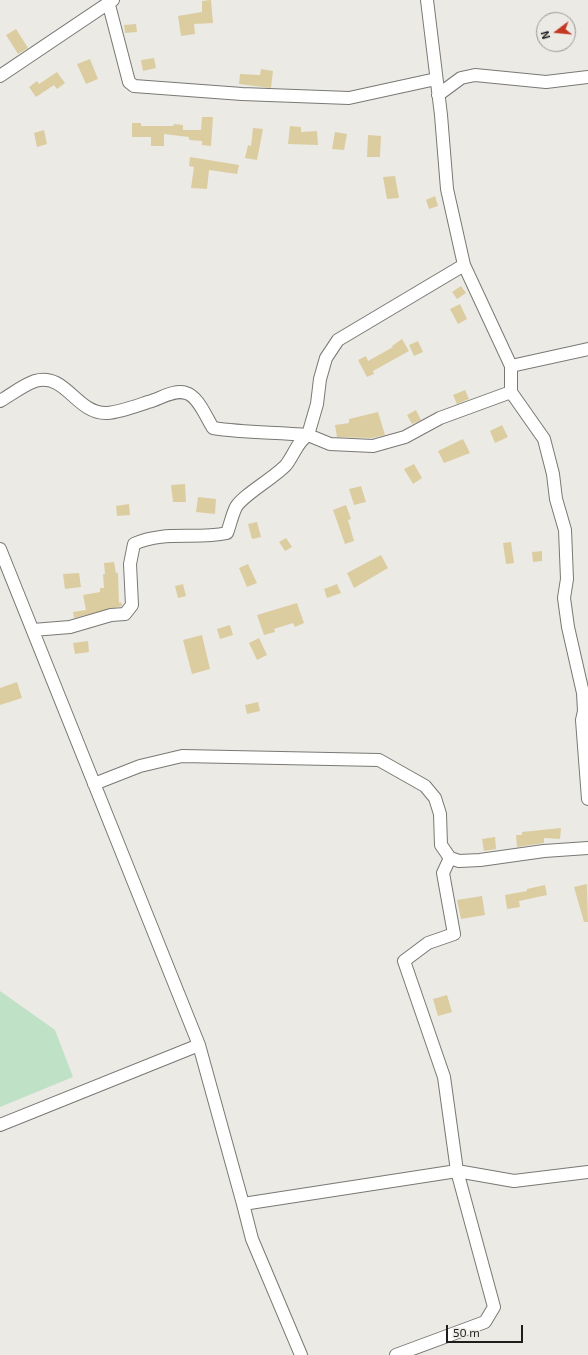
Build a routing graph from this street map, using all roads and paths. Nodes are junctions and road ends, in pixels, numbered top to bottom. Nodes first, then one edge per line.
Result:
1 (427, 0) edge
2 (111, 2) edge
3 (0, 76) edge
4 (588, 78) edge
5 (436, 79) junction
6 (438, 95) junction
7 (464, 265) junction
8 (588, 349) edge
9 (511, 366) junction
10 (511, 392) junction
11 (0, 401) edge
12 (308, 435) junction
13 (0, 549) edge
14 (33, 630) junction
15 (94, 784) junction
16 (588, 800) edge
17 (588, 848) edge
18 (450, 858) junction
19 (199, 1045) junction
20 (0, 1125) edge
21 (457, 1171) junction
22 (588, 1172) edge
23 (243, 1204) junction
24 (301, 1355) edge
25 (396, 1355) edge

1 - 5 street
2 - 3 street
2 - 5 street
4 - 6 street
5 - 6 street
6 - 7 street
7 - 9 street
7 - 12 street
8 - 9 street
9 - 10 street
10 - 12 street
10 - 16 street
11 - 12 street
12 - 14 street
13 - 14 street
14 - 15 street
15 - 18 street
15 - 19 street
17 - 18 street
18 - 21 street
19 - 20 street
19 - 23 street
21 - 22 street
21 - 23 street
21 - 25 street
23 - 24 street

